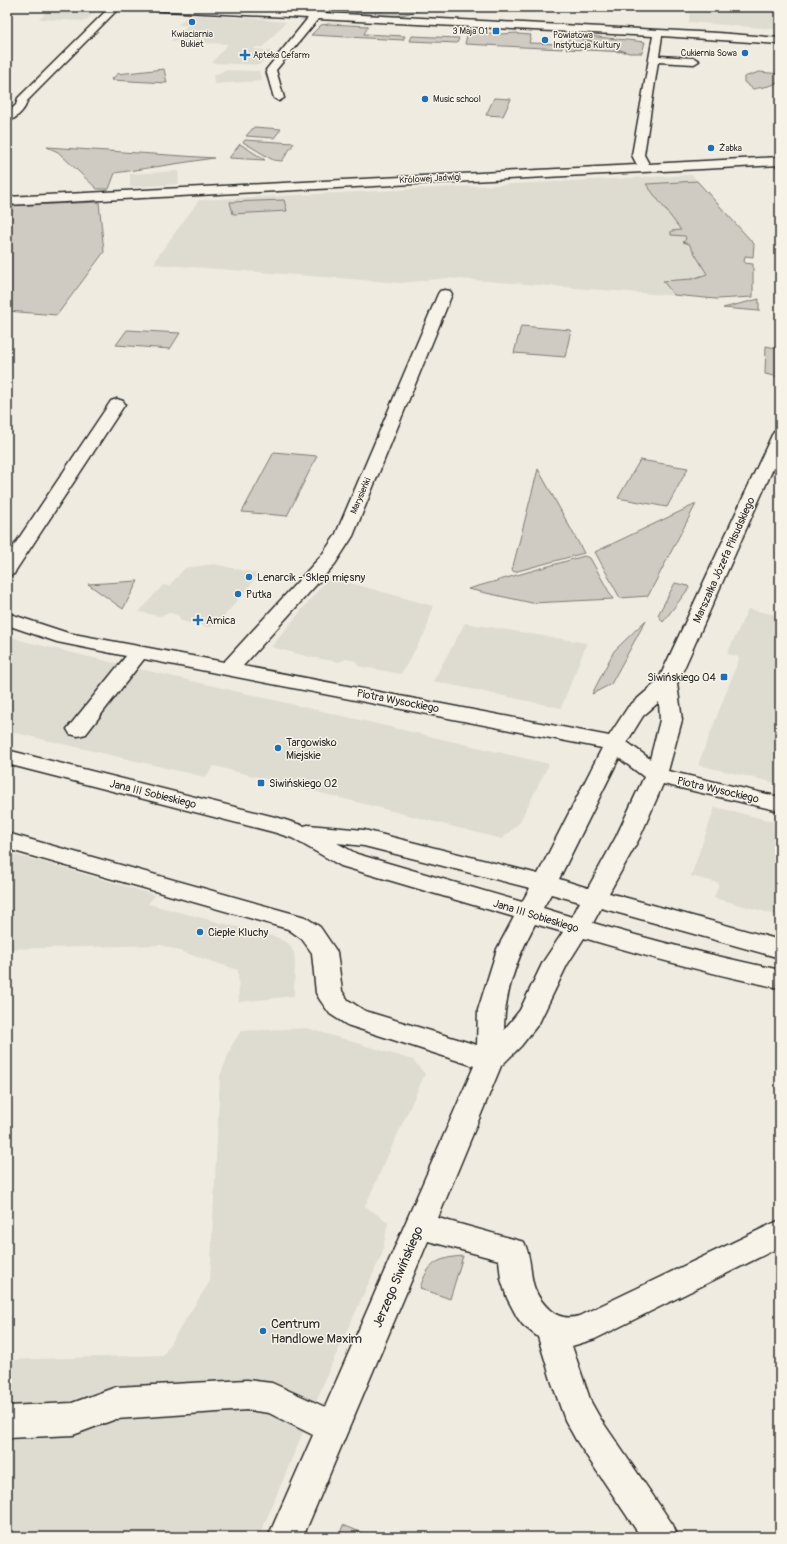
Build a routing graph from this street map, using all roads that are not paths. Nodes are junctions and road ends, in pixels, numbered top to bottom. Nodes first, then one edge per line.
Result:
1 (115, 7) edge
2 (144, 7) edge
3 (325, 7) edge
4 (488, 13) dead end
5 (316, 16) junction
6 (482, 24) junction
7 (658, 33) junction
8 (718, 36) junction
9 (780, 37) edge
10 (780, 41) edge
11 (654, 59) junction
12 (694, 61) dead end
13 (279, 98) dead end
14 (7, 119) edge
15 (780, 161) edge
16 (645, 168) junction
17 (7, 191) edge
18 (80, 196) junction
19 (7, 201) edge
20 (445, 294) dead end
21 (117, 404) dead end
22 (780, 436) edge
23 (7, 570) edge
24 (7, 619) edge
25 (139, 652) junction
26 (229, 669) junction
27 (667, 684) junction
28 (78, 729) dead end
29 (615, 744) junction
30 (7, 757) edge
31 (656, 775) junction
32 (780, 804) edge
33 (300, 833) junction
34 (7, 841) edge
35 (546, 883) junction
36 (595, 898) junction
37 (529, 913) junction
38 (578, 928) junction
39 (780, 949) edge
40 (780, 979) edge
41 (490, 1060) junction
42 (420, 1226) junction
43 (780, 1233) edge
44 (550, 1328) junction
45 (7, 1422) edge
46 (333, 1428) junction
47 (285, 1537) edge
48 (661, 1537) edge

1 - 14 street
2 - 5 street
3 - 5 street
4 - 6 street
5 - 6 street
5 - 13 street
6 - 7 street
7 - 8 street
7 - 11 street
8 - 9 street
8 - 10 street
11 - 12 street
11 - 16 street
15 - 16 street, Królowej Jadwigi
16 - 18 street, Królowej Jadwigi
17 - 18 street, Królowej Jadwigi
18 - 19 street, Królowej Jadwigi
20 - 26 street, Marysieńki
21 - 23 street
22 - 27 street, Marszałka Józefa Piłsudskiego
24 - 25 street, Piotra Wysockiego
25 - 26 street, Piotra Wysockiego
25 - 28 street
26 - 29 street, Piotra Wysockiego
27 - 29 street, Marszałka Józefa Piłsudskiego
27 - 31 street
29 - 31 street, Piotra Wysockiego
29 - 35 street, Marszałka Józefa Piłsudskiego
30 - 33 street, Jana III Sobieskiego
31 - 32 street, Piotra Wysockiego
31 - 36 street
33 - 35 street, Jana III Sobieskiego
33 - 37 street, Jana III Sobieskiego
34 - 41 street
35 - 36 street, Jana III Sobieskiego
35 - 37 street, Marszałka Józefa Piłsudskiego
36 - 38 street
36 - 39 street, Jana III Sobieskiego
37 - 38 street, Jana III Sobieskiego
37 - 41 street, Jerzego Siwińskiego
38 - 40 street, Jana III Sobieskiego
38 - 41 street, Jerzego Siwińskiego
41 - 42 street, Jerzego Siwińskiego
42 - 44 street
42 - 46 street, Jerzego Siwińskiego
43 - 44 street
44 - 48 street
45 - 46 street
46 - 47 street, Jerzego Siwińskiego

